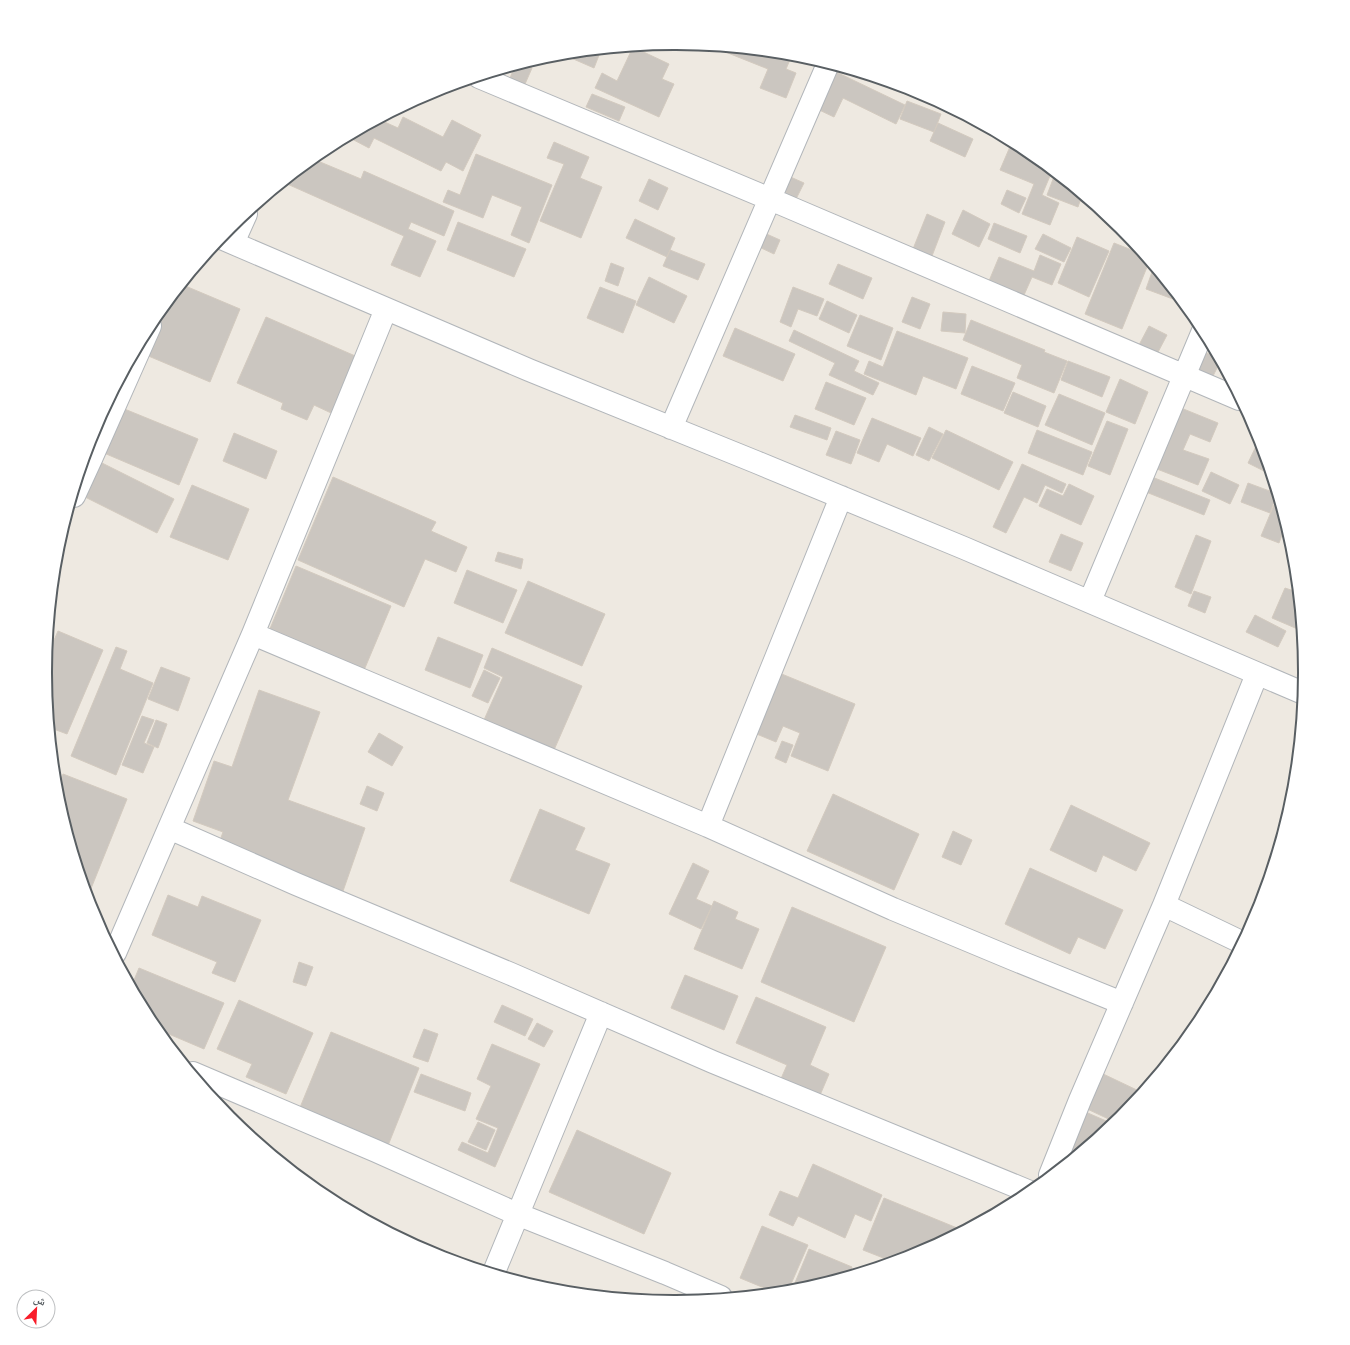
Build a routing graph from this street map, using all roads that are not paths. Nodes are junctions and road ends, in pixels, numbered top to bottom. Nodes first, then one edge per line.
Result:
1 (826, 69) edge
2 (486, 80) edge
3 (770, 199) junction
4 (227, 240) edge
5 (386, 309) junction
6 (1200, 338) edge
7 (130, 373) edge
8 (1184, 376) junction
9 (1233, 396) edge
10 (671, 428) junction
11 (86, 472) edge
12 (841, 497) junction
13 (1090, 601) junction
14 (253, 634) junction
15 (1257, 674) junction
16 (1297, 691) edge
17 (708, 826) junction
18 (169, 828) junction
19 (1164, 905) junction
20 (1237, 940) edge
21 (117, 949) edge
22 (1122, 1003) junction
23 (601, 1013) junction
24 (202, 1077) edge
25 (1053, 1166) edge
26 (1022, 1189) edge
27 (517, 1214) junction
28 (495, 1268) edge
29 (714, 1294) edge

1 - 3 street
2 - 3 street
3 - 8 street
3 - 10 street
4 - 5 street
5 - 10 street
5 - 14 street
6 - 8 street
7 - 11 street
8 - 9 street
8 - 13 street
10 - 12 street
12 - 13 street
12 - 17 street
13 - 15 street
14 - 17 street
14 - 18 street
15 - 16 street
15 - 19 street
17 - 22 street
18 - 21 street
18 - 23 street
19 - 20 street
19 - 22 street
22 - 25 street
23 - 26 street
23 - 27 street
24 - 27 street
27 - 28 street
27 - 29 street

